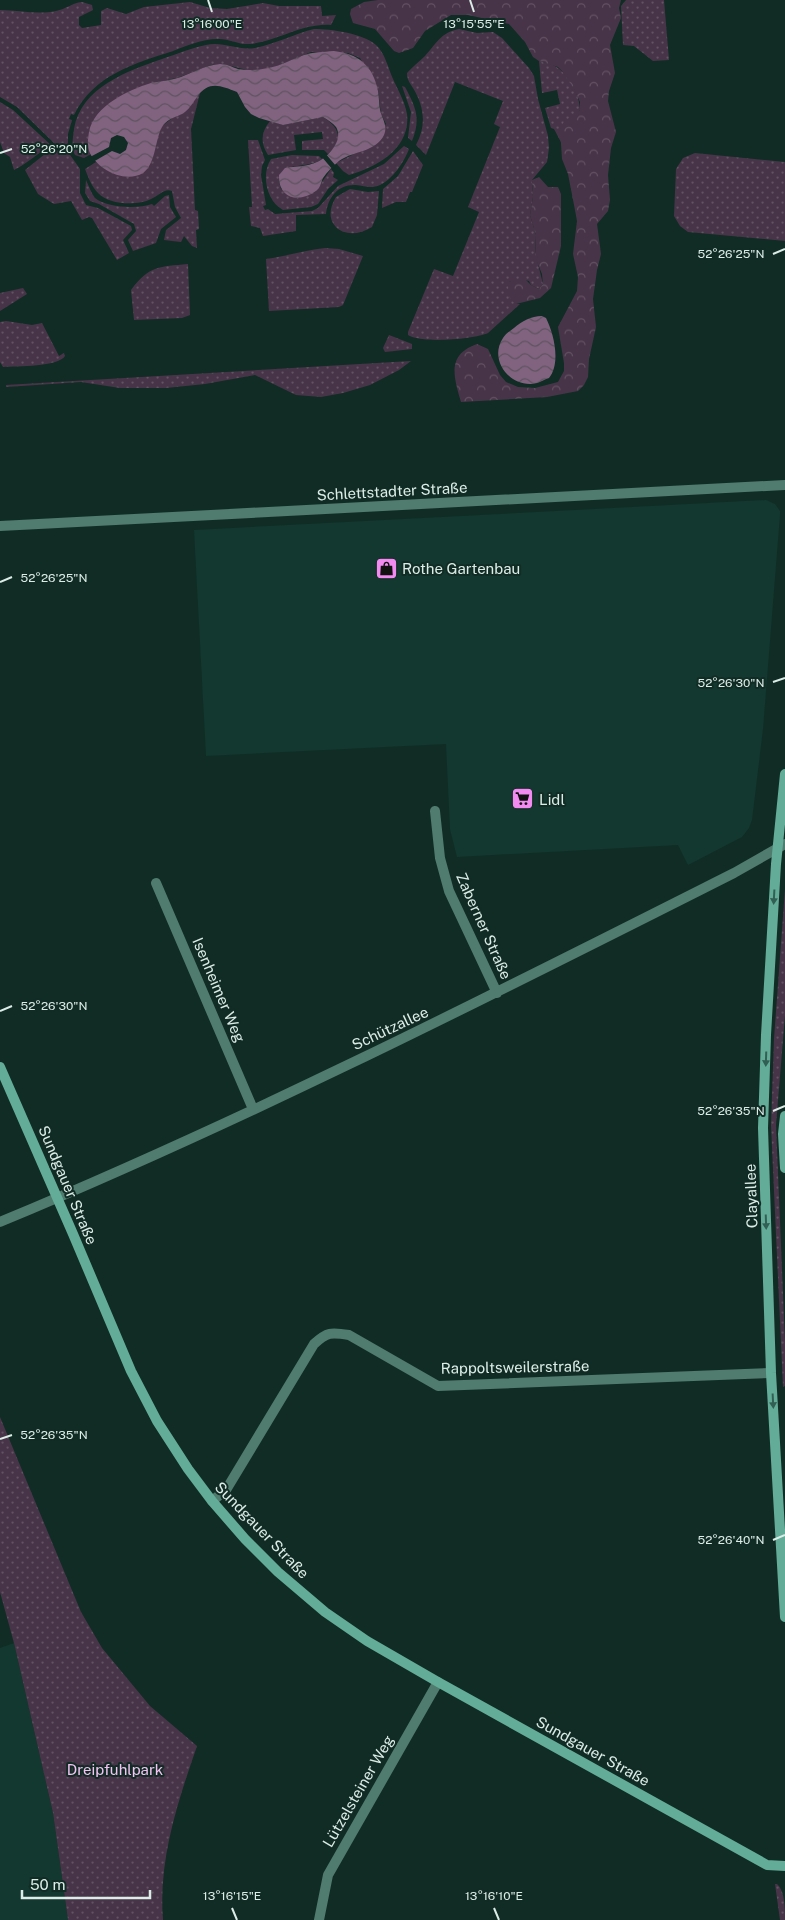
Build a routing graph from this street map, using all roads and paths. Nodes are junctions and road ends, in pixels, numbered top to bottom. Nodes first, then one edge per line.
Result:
1 (785, 484) edge
2 (0, 526) edge
3 (785, 774) edge
4 (435, 811) dead end
5 (781, 846) edge
6 (156, 884) dead end
7 (497, 993) junction
8 (0, 1067) edge
9 (253, 1109) junction
10 (785, 1116) edge
11 (785, 1168) edge
12 (57, 1197) junction
13 (0, 1222) edge
14 (771, 1373) junction
15 (212, 1501) junction
16 (785, 1617) edge
17 (438, 1682) junction
18 (785, 1866) edge
19 (319, 1920) edge

1 - 2 street, Schlettstadter Straße
3 - 5 street, Clayallee
4 - 7 street, Zaberner Straße
5 - 7 street, Schützallee
5 -> 14 street, Clayallee
6 - 9 street, Isenheimer Weg
7 - 9 street, Schützallee
8 - 12 street, Sundgauer Straße
9 - 12 street, Schützallee
10 - 11 street
12 - 13 street, Schützallee
12 - 15 street, Sundgauer Straße
14 - 15 street, Rappoltsweilerstraße
14 -> 16 street, Clayallee
15 - 17 street, Sundgauer Straße
17 - 18 street, Sundgauer Straße
17 - 19 street, Lützelsteiner Weg

